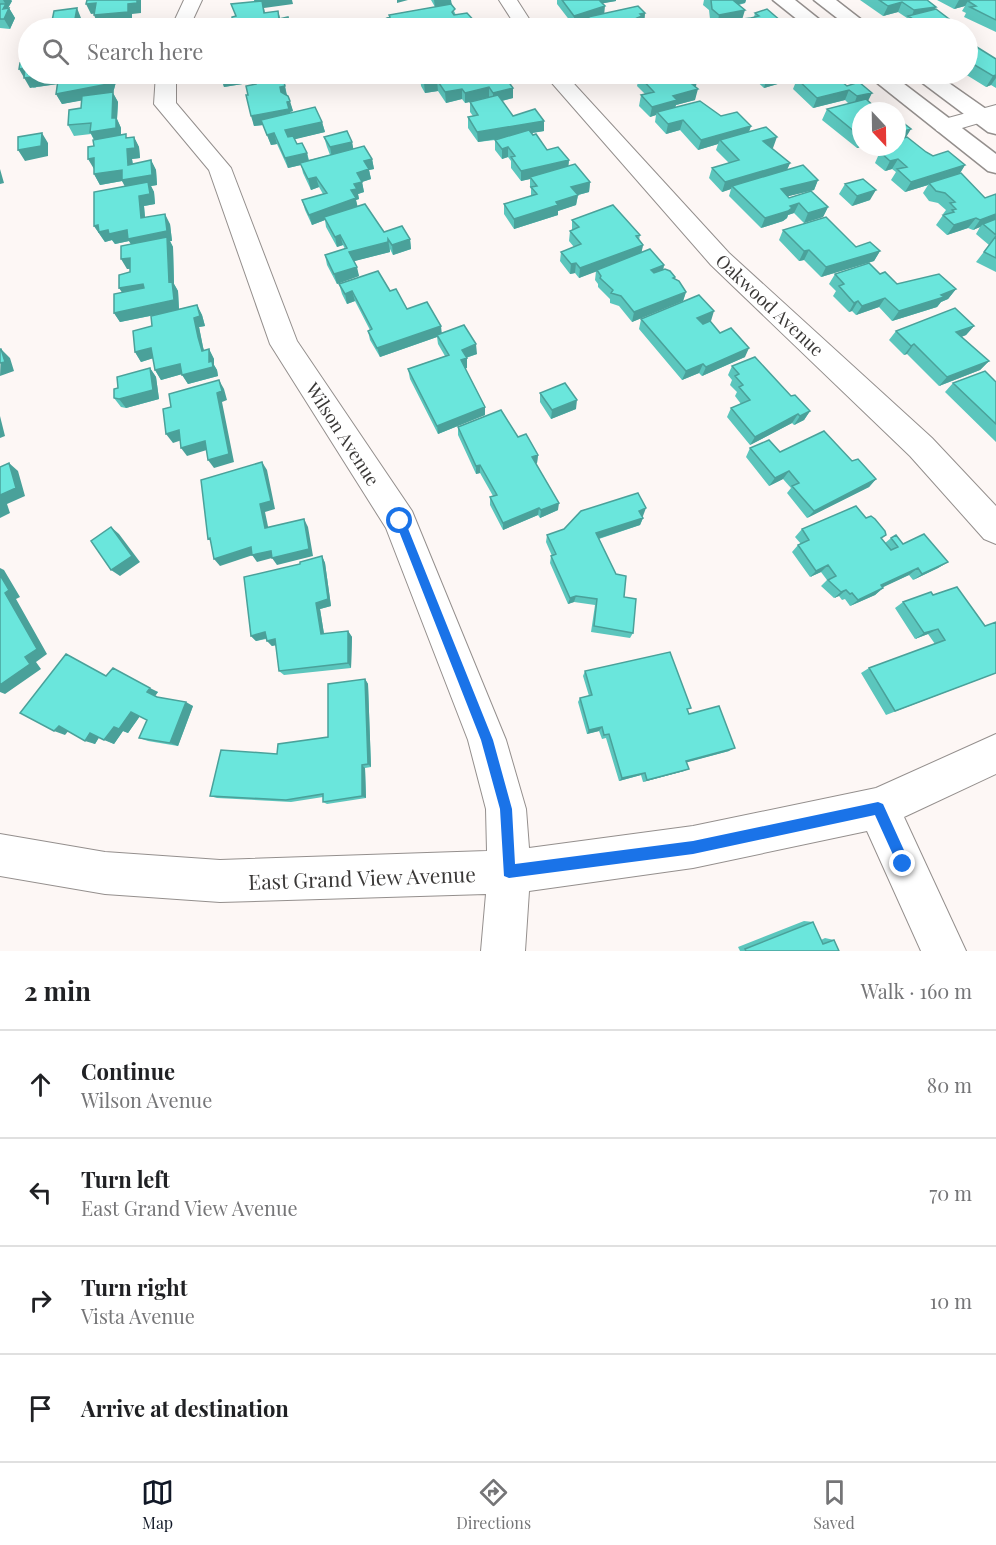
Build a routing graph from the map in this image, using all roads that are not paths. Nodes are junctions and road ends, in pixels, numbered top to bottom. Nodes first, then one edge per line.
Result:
1 (194, 0) edge
2 (508, 0) edge
3 (783, 0) edge
4 (824, 0) edge
5 (185, 18) edge
6 (520, 18) edge
7 (807, 18) edge
8 (848, 18) edge
9 (166, 84) edge
10 (563, 84) edge
11 (891, 84) edge
12 (938, 84) edge
13 (991, 118) edge
14 (945, 126) junction
15 (996, 166) edge
16 (996, 529) edge
17 (996, 754) edge
18 (878, 808) junction
19 (0, 855) edge
20 (509, 872) junction
21 (503, 951) edge
22 (944, 951) edge

1 - 5 street
2 - 6 street
3 - 7 street
4 - 8 street
9 - 20 street, Wilson Avenue
10 - 16 street, Oakwood Avenue
11 - 14 street
12 - 13 street
13 - 14 street
14 - 15 street
17 - 18 street, East Grand View Avenue
18 - 20 street, East Grand View Avenue
18 - 22 street
19 - 20 street, East Grand View Avenue
20 - 21 street, Wilson Avenue

